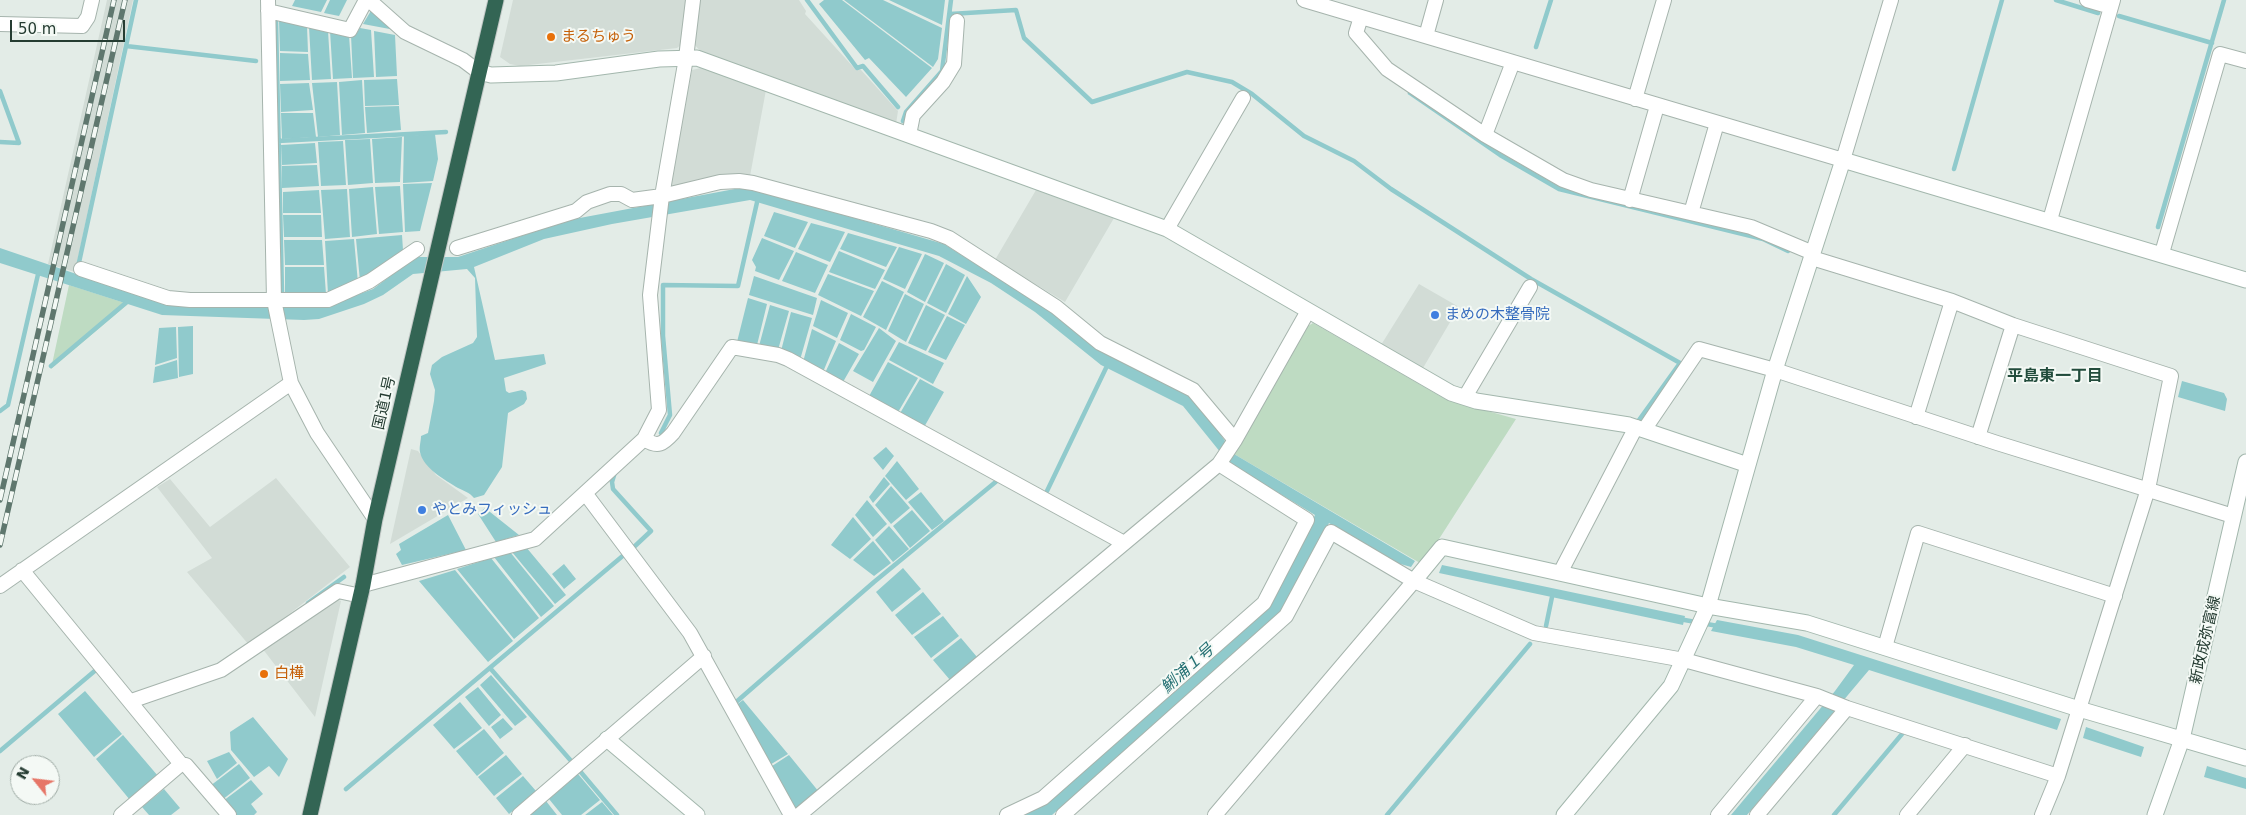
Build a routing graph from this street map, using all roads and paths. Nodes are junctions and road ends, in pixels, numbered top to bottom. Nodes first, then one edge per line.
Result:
1 (92, 0) edge
2 (368, 0) edge
3 (496, 0) edge
4 (693, 0) edge
5 (1304, 0) edge
6 (1436, 0) edge
7 (1664, 0) edge
8 (1890, 0) edge
9 (2086, 0) edge
10 (2112, 4) edge
11 (268, 6) edge
12 (1361, 17) junction
13 (957, 21) dead end
14 (0, 24) edge
15 (1426, 36) junction
16 (686, 58) junction
17 (2246, 61) edge
18 (1513, 62) junction
19 (479, 72) junction
20 (1244, 98) dead end
21 (1635, 99) junction
22 (1657, 106) junction
23 (1717, 123) junction
24 (909, 135) junction
25 (1485, 135) junction
26 (1843, 160) junction
27 (662, 196) junction
28 (1630, 200) junction
29 (1691, 213) junction
30 (2050, 220) junction
31 (1167, 229) junction
32 (457, 248) dead end
33 (417, 249) dead end
34 (2162, 253) junction
35 (1813, 255) junction
36 (81, 269) dead end
37 (2246, 280) edge
38 (1530, 287) dead end
39 (274, 300) junction
40 (1952, 301) junction
41 (1308, 311) junction
42 (2012, 325) junction
43 (1775, 370) junction
44 (291, 383) junction
45 (1465, 397) junction
46 (1916, 417) junction
47 (1640, 428) junction
48 (1978, 437) junction
49 (644, 440) junction
50 (1235, 440) junction
51 (2246, 462) edge
52 (1218, 464) junction
53 (1748, 465) junction
54 (2148, 489) junction
55 (585, 493) junction
56 (2234, 516) junction
57 (375, 518) junction
58 (1124, 543) junction
59 (22, 570) junction
60 (1560, 573) junction
61 (1414, 581) junction
62 (0, 586) edge
63 (362, 591) junction
64 (2115, 596) junction
65 (1708, 606) junction
66 (1885, 647) junction
67 (704, 656) junction
68 (1684, 660) junction
69 (1821, 697) junction
70 (131, 701) junction
71 (1845, 707) junction
72 (2079, 709) junction
73 (607, 739) junction
74 (2182, 739) junction
75 (1965, 745) junction
76 (2246, 757) edge
77 (181, 764) junction
78 (2058, 776) junction
79 (121, 815) edge
80 (228, 815) edge
81 (310, 815) edge
82 (519, 815) edge
83 (697, 815) edge
84 (792, 815) edge
85 (800, 815) edge
86 (1007, 815) edge
87 (1064, 815) edge
88 (1215, 815) edge
89 (1564, 815) edge
90 (1718, 815) edge
91 (1757, 815) edge
92 (1907, 815) edge
93 (2042, 815) edge
94 (2155, 815) edge

1 - 14 street
2 - 11 street
2 - 19 street
3 - 19 highway, 国道1号
4 - 16 street
5 - 12 street
6 - 15 street
7 - 21 street
8 - 26 street
9 - 10 street
10 - 30 street
11 - 39 street
12 - 15 street
12 - 25 street
13 - 24 street
15 - 18 street
16 - 19 street
16 - 24 street
16 - 27 street
17 - 34 street
18 - 21 street
18 - 25 street
19 - 57 highway, 国道1号
20 - 31 street
21 - 22 street
22 - 23 street
22 - 28 street
23 - 26 street
23 - 29 street
24 - 31 street
25 - 28 street
26 - 30 street
26 - 35 street
27 - 32 street
27 - 49 street
27 - 50 street
28 - 29 street
29 - 35 street
30 - 34 street
31 - 41 street
33 - 39 street
34 - 37 street
35 - 40 street
35 - 43 street
36 - 39 street
38 - 45 street
39 - 44 street
40 - 42 street
40 - 46 street
41 - 45 street
41 - 50 street
42 - 48 street
42 - 54 street
43 - 46 street
43 - 47 street
43 - 53 street
44 - 57 street
44 - 59 street
45 - 47 street
46 - 48 street
47 - 53 street
47 - 60 street
48 - 54 street
49 - 55 street
49 - 58 street
50 - 52 street
51 - 56 street, 新政成弥富線
52 - 58 street
52 - 86 street
53 - 65 street
54 - 56 street
54 - 64 street
55 - 63 street
55 - 67 street
56 - 74 street, 新政成弥富線
57 - 63 highway, 国道1号
58 - 85 street
59 - 62 street
59 - 70 street
60 - 61 street
60 - 65 street
61 - 68 street
61 - 87 street
61 - 88 street
63 - 70 street
63 - 81 highway, 国道1号
64 - 66 street
64 - 72 street
65 - 66 street
65 - 68 street
66 - 72 street
67 - 73 street
67 - 84 street
68 - 69 street
68 - 89 street
69 - 71 street
69 - 90 street
70 - 77 street
71 - 75 street
71 - 91 street
72 - 74 street
72 - 78 street
73 - 82 street
73 - 83 street
74 - 76 street
74 - 94 street, 新政成弥富線
75 - 78 street
75 - 92 street
77 - 79 street
77 - 80 street
78 - 93 street

